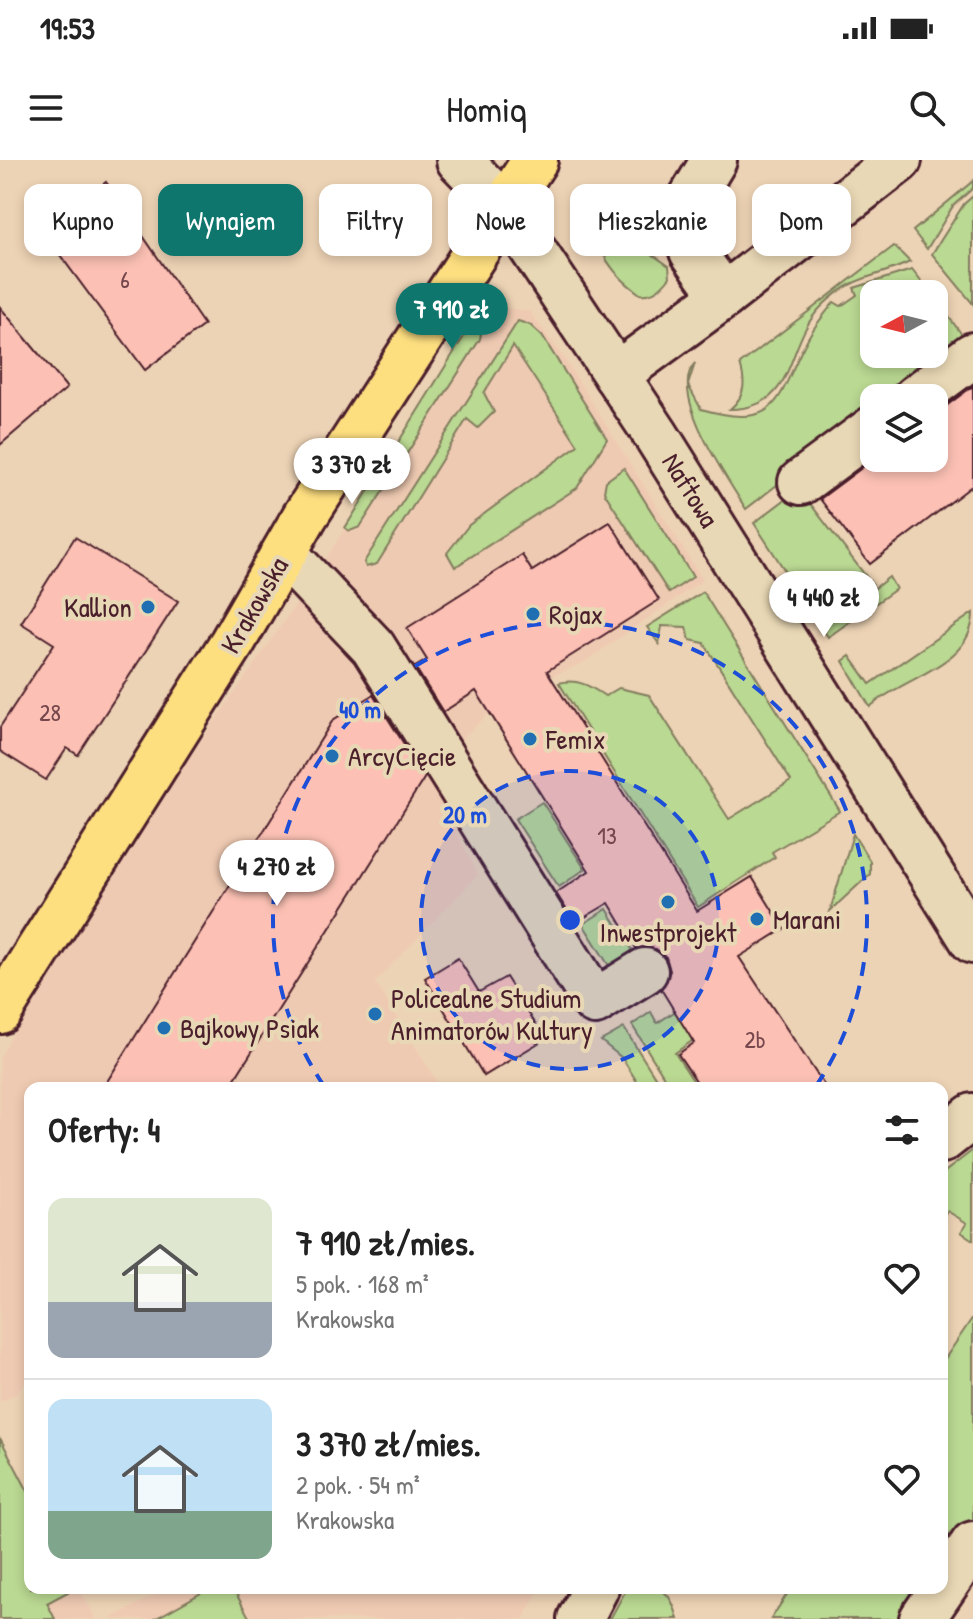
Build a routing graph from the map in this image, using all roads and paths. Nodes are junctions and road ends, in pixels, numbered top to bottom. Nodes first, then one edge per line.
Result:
1 (459, 160) edge
2 (535, 160) edge
3 (714, 160) edge
4 (899, 160) edge
5 (482, 184) edge
6 (519, 184) edge
7 (472, 256) edge
8 (537, 256) edge
9 (724, 296) junction
10 (973, 355) edge
11 (616, 375) junction
12 (934, 384) edge
13 (860, 438) edge
14 (801, 482) dead end
15 (284, 553) junction
16 (973, 941) edge
17 (645, 971) dead end
18 (0, 1011) edge
19 (973, 1116) edge
20 (948, 1135) edge
21 (973, 1544) edge
22 (948, 1581) edge
23 (593, 1594) edge
24 (939, 1594) edge
25 (580, 1619) edge
26 (922, 1619) edge

1 - 5 street, Naftowa
2 - 6 main road, Krakowska
3 - 9 street
4 - 9 street
7 - 15 main road, Krakowska
8 - 11 street, Naftowa
9 - 11 street
10 - 12 street
11 - 16 street, Naftowa
13 - 14 street
15 - 17 street
15 - 18 main road, Krakowska
19 - 20 street
21 - 22 street
23 - 25 street
24 - 26 street

